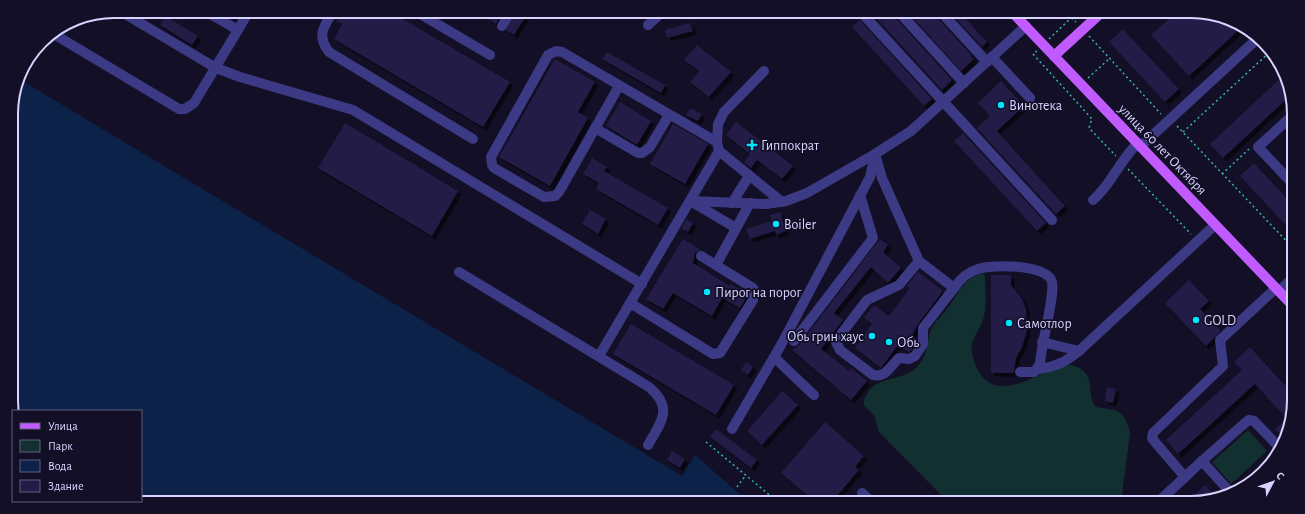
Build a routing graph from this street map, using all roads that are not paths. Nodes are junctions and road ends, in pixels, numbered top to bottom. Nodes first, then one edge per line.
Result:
1 (132, 18) edge
2 (217, 18) edge
3 (245, 18) edge
4 (330, 18) edge
5 (427, 18) edge
6 (507, 18) edge
7 (656, 18) edge
8 (866, 18) edge
9 (904, 18) edge
10 (947, 18) edge
11 (1018, 18) edge
12 (1095, 18) edge
13 (648, 25) dead end
14 (502, 26) dead end
15 (1026, 26) junction
16 (238, 30) junction
17 (58, 36) edge
18 (1254, 41) edge
19 (490, 55) dead end
20 (1054, 56) junction
21 (990, 59) junction
22 (216, 68) junction
23 (764, 72) dead end
24 (964, 83) junction
25 (619, 86) junction
26 (1030, 98) dead end
27 (943, 102) junction
28 (669, 115) junction
29 (1287, 120) edge
30 (595, 128) junction
31 (473, 139) dead end
32 (1139, 145) junction
33 (718, 147) junction
34 (875, 154) junction
35 (749, 176) junction
36 (1287, 178) edge
37 (860, 195) junction
38 (1094, 200) dead end
39 (691, 201) junction
40 (782, 202) junction
41 (732, 203) junction
42 (750, 204) junction
43 (1052, 220) dead end
44 (1215, 225) junction
45 (736, 228) junction
46 (701, 256) dead end
47 (919, 261) junction
48 (716, 265) junction
49 (459, 272) dead end
50 (1287, 282) edge
51 (642, 284) junction
52 (954, 288) junction
53 (1277, 289) junction
54 (1287, 300) edge
55 (630, 303) junction
56 (791, 327) junction
57 (801, 333) junction
58 (794, 341) dead end
59 (1042, 342) junction
60 (1079, 351) junction
61 (599, 356) junction
62 (774, 357) junction
63 (1038, 369) junction
64 (1020, 372) dead end
65 (814, 395) dead end
66 (732, 429) dead end
67 (1276, 444) edge
68 (648, 445) dead end
69 (1202, 461) junction
70 (1185, 477) junction
71 (1227, 489) edge
72 (862, 493) dead end
73 (865, 496) edge
74 (1165, 496) edge

1 - 22 street
2 - 16 street
3 - 16 street
4 - 31 street
5 - 19 street
6 - 14 street
7 - 13 street
8 - 27 street
9 - 24 street
10 - 21 street
11 - 15 main road, улица 60 лет Октября
12 - 20 main road
15 - 20 main road, улица 60 лет Октября
15 - 21 street
16 - 22 street
17 - 22 street
18 - 32 street
20 - 32 main road, улица 60 лет Октября
21 - 24 street
21 - 26 street
22 - 51 street
23 - 33 street
24 - 27 street
25 - 28 street
25 - 30 street
25 - 30 street
27 - 34 street
27 - 43 street
28 - 30 street
28 - 33 street
29 - 36 street
32 - 38 street
32 - 44 main road, улица 60 лет Октября
33 - 35 street
33 - 39 street
34 - 37 street
34 - 40 street
34 - 47 street
35 - 40 street
35 - 41 street
37 - 56 street
37 - 57 street
39 - 41 street
39 - 45 street
39 - 51 street
40 - 42 street
41 - 42 street
42 - 45 street
44 - 53 main road, улица 60 лет Октября
44 - 60 street
45 - 48 street
46 - 48 street
47 - 52 street
47 - 52 street
48 - 55 street
49 - 61 street
50 - 53 street
51 - 55 street
52 - 59 street
53 - 54 main road, улица 60 лет Октября
53 - 70 street
55 - 61 street
56 - 57 street
56 - 62 street
57 - 58 street
59 - 60 street
59 - 63 street
60 - 63 street
61 - 68 street
62 - 65 street
62 - 66 street
63 - 64 street
67 - 69 street
69 - 70 street
69 - 71 street
70 - 74 street
72 - 73 street

